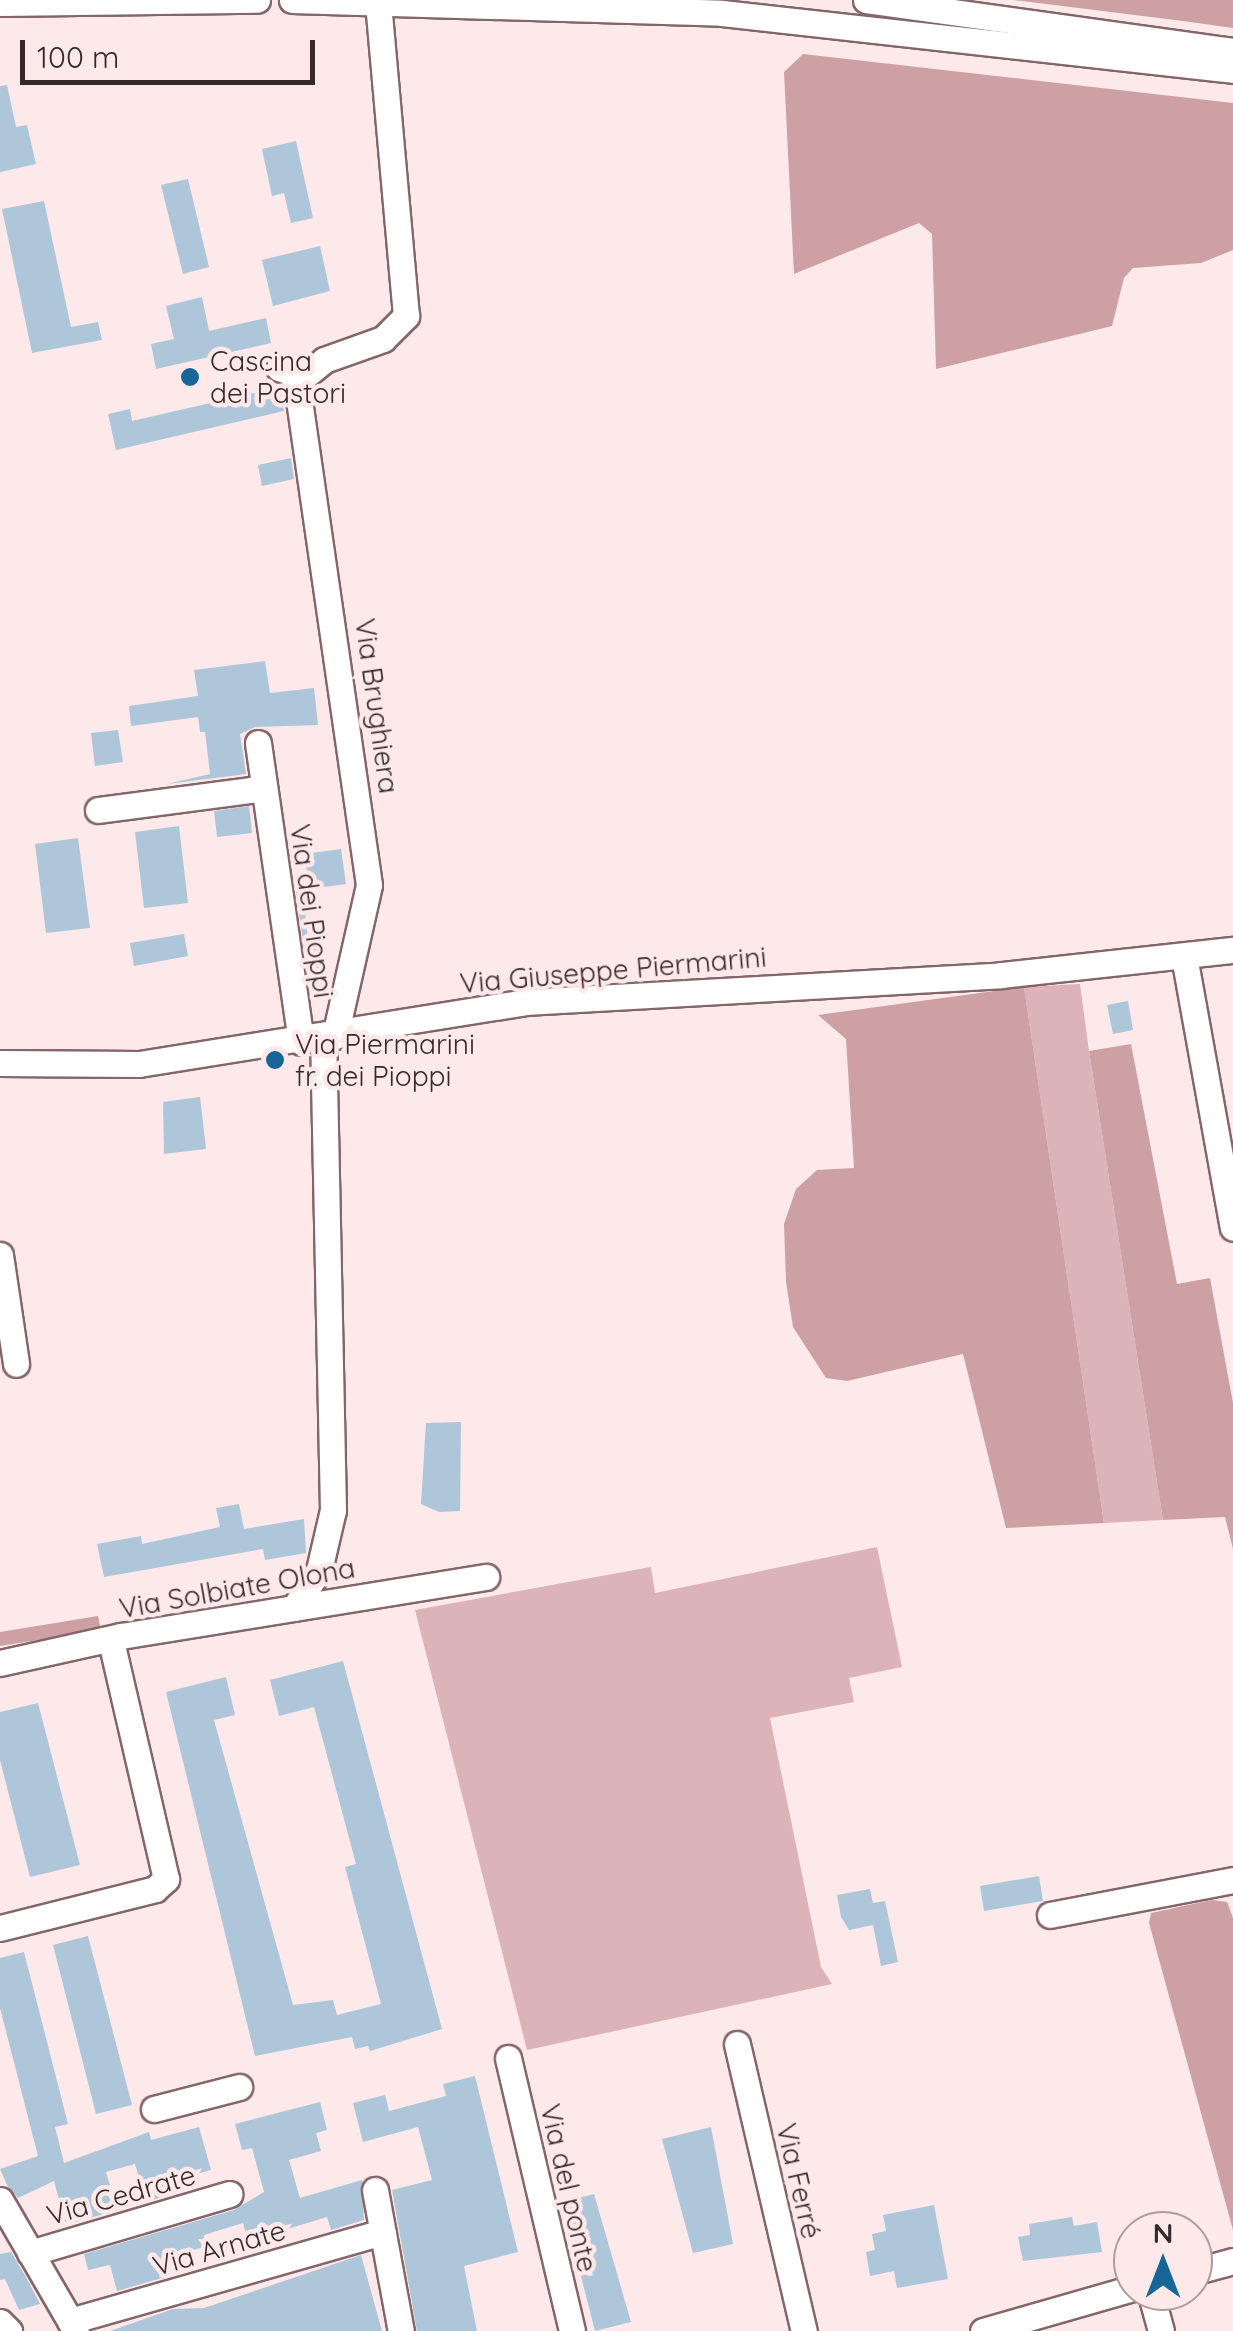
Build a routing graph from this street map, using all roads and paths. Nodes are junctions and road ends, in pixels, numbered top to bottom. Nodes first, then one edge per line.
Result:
1 (257, 0) edge
2 (292, 0) edge
3 (800, 0) edge
4 (866, 0) edge
5 (378, 3) junction
6 (0, 4) edge
7 (722, 13) junction
8 (1233, 51) edge
9 (1233, 70) edge
10 (258, 743) dead end
11 (264, 788) junction
12 (98, 810) dead end
13 (1233, 950) edge
14 (1184, 956) junction
15 (320, 1039) junction
16 (0, 1063) edge
17 (1233, 1228) edge
18 (0, 1254) edge
19 (16, 1364) dead end
20 (486, 1577) dead end
21 (294, 1608) junction
22 (111, 1640) junction
23 (0, 1663) edge
24 (1233, 1880) edge
25 (1050, 1915) dead end
26 (0, 1928) edge
27 (737, 2044) dead end
28 (508, 2058) dead end
29 (240, 2087) dead end
30 (154, 2109) dead end
31 (375, 2190) dead end
32 (229, 2194) dead end
33 (0, 2200) edge
34 (384, 2232) junction
35 (30, 2252) junction
36 (1113, 2294) edge
37 (0, 2322) edge
38 (73, 2326) edge
39 (9, 2331) edge
40 (401, 2331) edge
41 (572, 2331) edge
42 (804, 2331) edge
43 (983, 2331) edge

1 - 6 street
2 - 5 street
3 - 7 street
4 - 8 street
5 - 7 street
5 - 15 street, Via Brughiera
7 - 9 street
10 - 11 street, Via dei Pioppi
11 - 12 street
11 - 15 street, Via dei Pioppi
13 - 14 street, Via Giuseppe Piermarini
14 - 15 street, Via Giuseppe Piermarini
14 - 17 street
15 - 16 street, Via Giuseppe Piermarini
15 - 21 street
18 - 19 street
20 - 21 street, Via Solbiate Olona
21 - 22 street, Via Solbiate Olona
22 - 23 street, Via Solbiate Olona
22 - 26 street
24 - 25 street
27 - 42 street, Via Ferré
28 - 41 street, Via del ponte
29 - 30 street
31 - 34 street
32 - 35 street, Via Cedrate
33 - 35 street
34 - 38 street, Via Arnate
34 - 40 street
35 - 38 street
36 - 43 street
37 - 39 street

